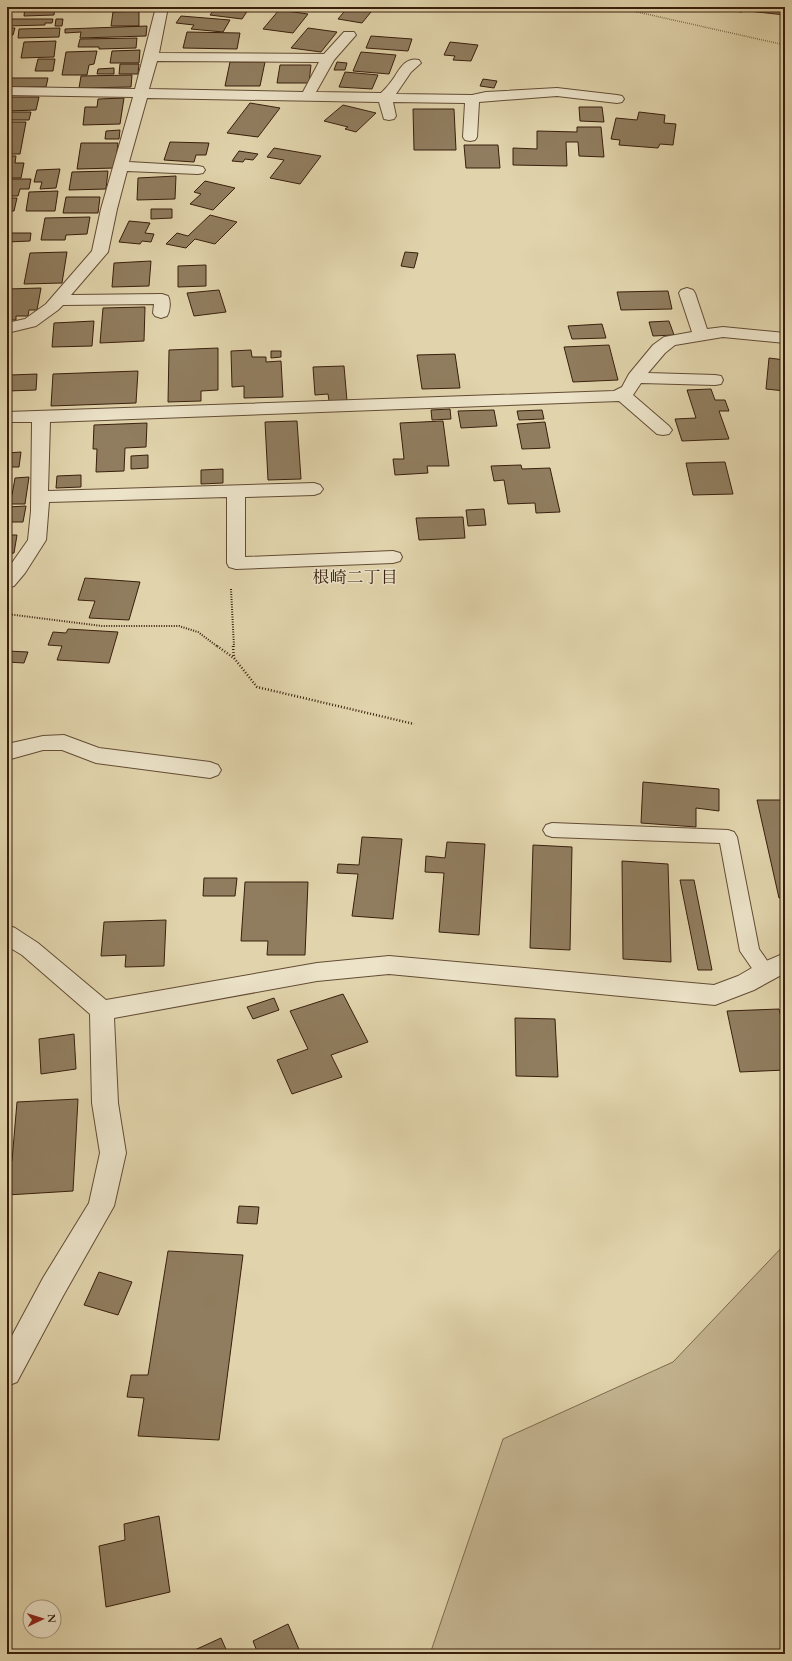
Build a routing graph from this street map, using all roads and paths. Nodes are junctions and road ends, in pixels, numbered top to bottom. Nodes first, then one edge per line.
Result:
1 (162, 7) edge
2 (615, 7) edge
3 (349, 34) dead end
4 (785, 45) edge
5 (151, 57) junction
6 (328, 58) junction
7 (414, 63) dead end
8 (7, 91) edge
9 (141, 92) junction
10 (308, 95) junction
11 (384, 97) junction
12 (472, 99) junction
13 (617, 99) dead end
14 (389, 116) dead end
15 (470, 137) dead end
16 (122, 166) junction
17 (198, 170) dead end
18 (687, 293) dead end
19 (58, 300) junction
20 (161, 313) dead end
21 (7, 328) edge
22 (701, 335) junction
23 (785, 338) edge
24 (635, 378) junction
25 (715, 380) dead end
26 (622, 394) junction
27 (7, 417) edge
28 (41, 417) junction
29 (663, 430) dead end
30 (314, 489) dead end
31 (236, 491) junction
32 (39, 497) junction
33 (393, 557) dead end
34 (236, 563) junction
35 (7, 582) edge
36 (7, 614) edge
37 (234, 658) junction
38 (414, 724) dead end
39 (7, 752) edge
40 (210, 770) dead end
41 (552, 830) dead end
42 (7, 934) edge
43 (775, 967) edge
44 (102, 1010) junction
45 (7, 1373) edge

1 - 5 street
2 - 4 path
3 - 6 street
5 - 6 street
5 - 9 street
6 - 10 street
7 - 11 street
8 - 9 street
9 - 10 street
9 - 16 street
10 - 11 street
11 - 12 street
11 - 14 street
12 - 13 street
12 - 15 street
16 - 17 street
16 - 19 street
18 - 22 street
19 - 20 street
19 - 21 street
22 - 23 street
22 - 24 street
24 - 25 street
24 - 26 street
26 - 28 street
26 - 29 street
27 - 28 street
28 - 32 street
30 - 31 street
31 - 32 street
31 - 34 street
32 - 35 street
33 - 34 street
34 - 37 path
36 - 37 path
37 - 38 path
39 - 40 street
41 - 43 lane
42 - 44 street
43 - 44 street
44 - 45 street

